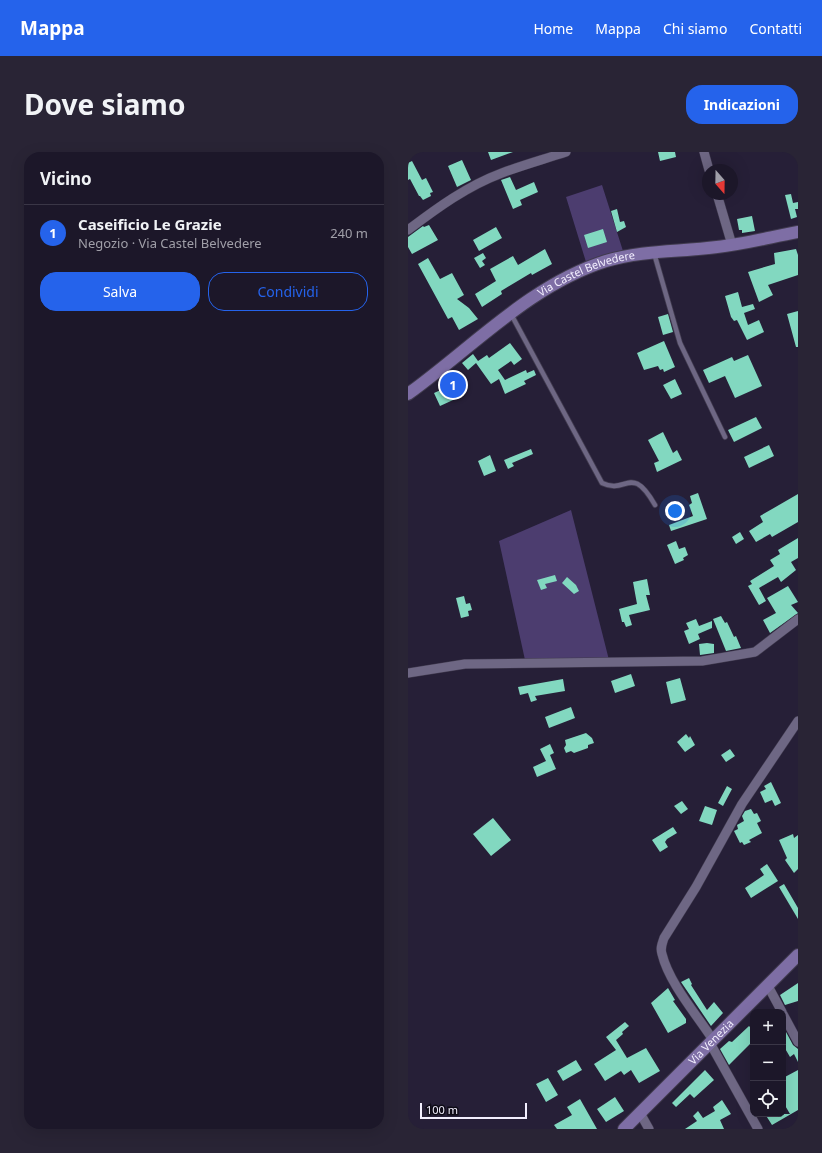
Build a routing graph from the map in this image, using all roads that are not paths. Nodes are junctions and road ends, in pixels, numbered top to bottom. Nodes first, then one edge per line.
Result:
1 (566, 152) edge
2 (704, 152) edge
3 (553, 154) edge
4 (708, 164) edge
5 (719, 200) edge
6 (408, 230) edge
7 (798, 232) edge
8 (732, 245) junction
9 (654, 251) junction
10 (511, 314) junction
11 (408, 394) edge
12 (725, 437) dead end
13 (655, 506) dead end
14 (798, 619) edge
15 (408, 673) edge
16 (798, 721) edge
17 (798, 955) edge
18 (768, 986) junction
19 (780, 1009) edge
20 (786, 1020) edge
21 (712, 1041) junction
22 (798, 1042) edge
23 (640, 1113) junction
24 (624, 1129) edge
25 (649, 1129) edge
26 (758, 1129) edge

1 - 3 street
2 - 4 street
3 - 6 street
5 - 8 street
7 - 8 street, Via Castel Belvedere
8 - 9 street, Via Castel Belvedere
9 - 10 street, Via Castel Belvedere
9 - 12 lane
10 - 11 street, Via Castel Belvedere
10 - 13 lane
14 - 15 street
16 - 21 street
17 - 18 street, Via Venezia
18 - 19 street
18 - 21 street, Via Venezia
20 - 22 street
21 - 23 street, Via Venezia
21 - 26 street
23 - 24 street, Via Venezia
23 - 25 street

